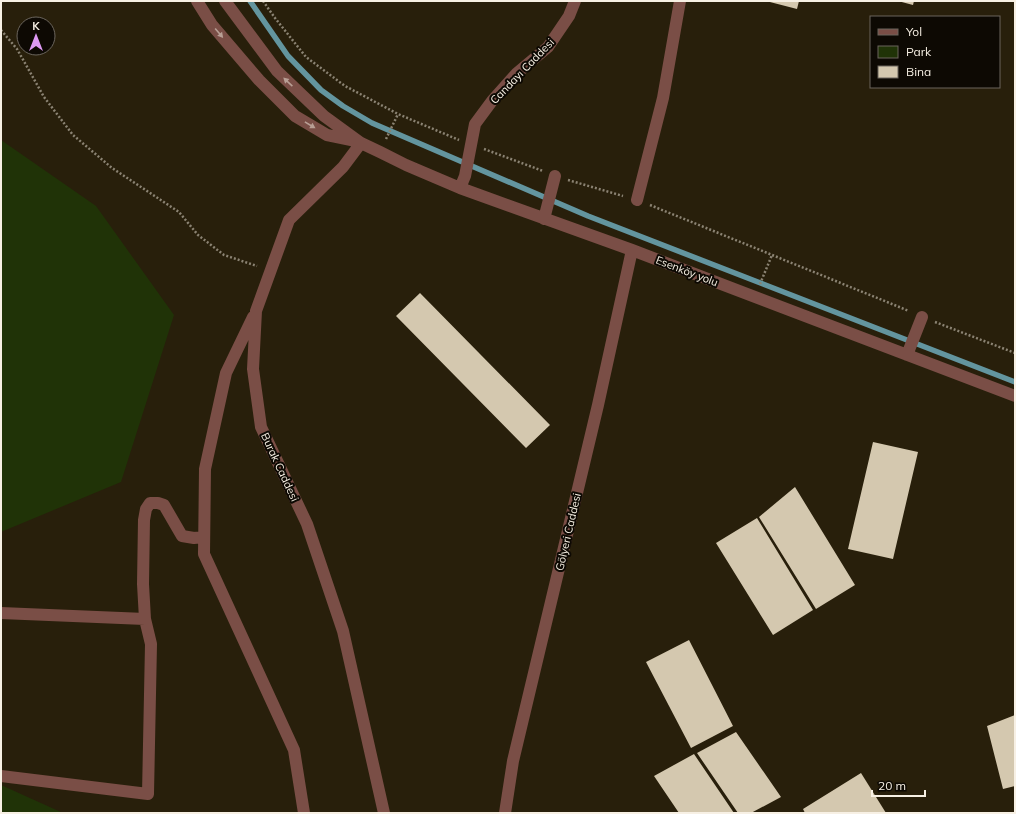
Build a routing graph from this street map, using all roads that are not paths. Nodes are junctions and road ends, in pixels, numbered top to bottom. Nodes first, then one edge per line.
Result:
1 (196, 1) edge
2 (225, 1) edge
3 (575, 1) edge
4 (680, 1) edge
5 (361, 142) junction
6 (555, 176) dead end
7 (460, 188) junction
8 (637, 200) dead end
9 (545, 213) junction
10 (632, 250) junction
11 (256, 311) junction
12 (922, 316) dead end
13 (908, 352) junction
14 (1015, 396) edge
15 (204, 537) junction
16 (1, 614) edge
17 (145, 619) junction
18 (1, 776) edge
19 (304, 813) edge
20 (384, 813) edge
21 (505, 813) edge

1 -> 5 street
5 -> 2 street
3 - 7 street, Candayı Caddesi
4 - 8 street
5 - 7 street, Esenköy yolu
5 - 11 street, Burak Caddesi
6 - 9 street
7 - 9 street, Esenköy yolu
9 - 10 street, Esenköy yolu
10 - 13 street, Esenköy yolu
10 - 21 street, Gölyeri Caddesi
11 - 15 street
11 - 20 street, Burak Caddesi
12 - 13 street
13 - 14 street, Esenköy yolu
15 - 17 street
15 - 19 street
16 - 17 street
17 - 18 street

